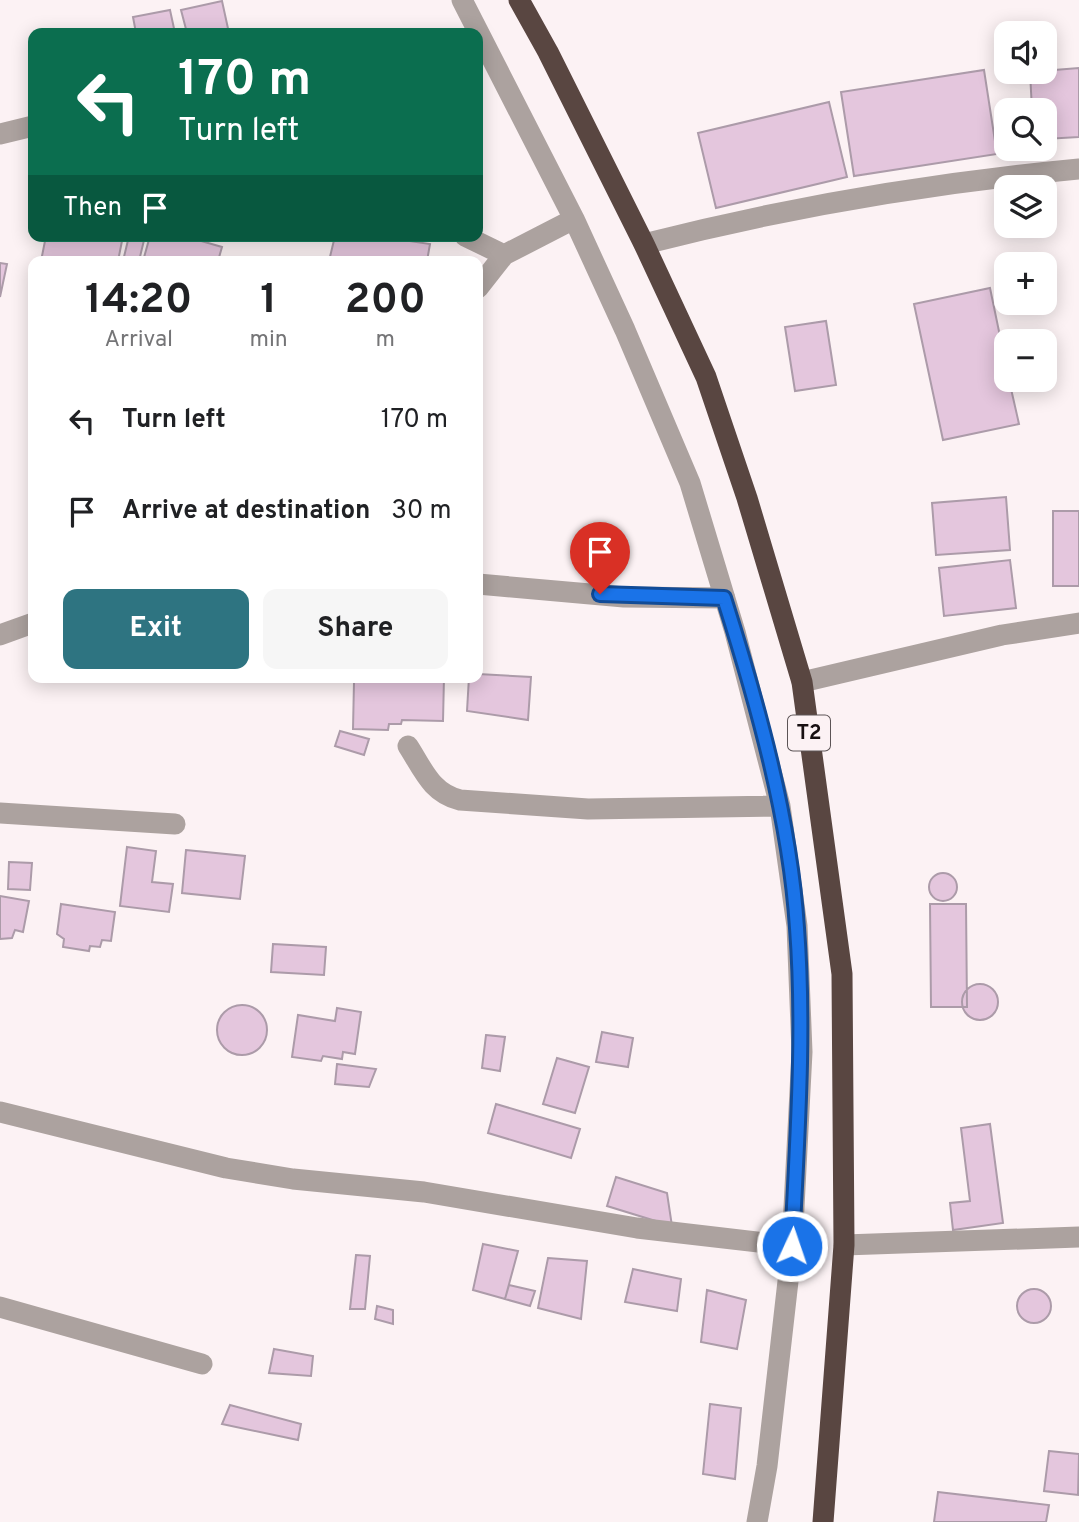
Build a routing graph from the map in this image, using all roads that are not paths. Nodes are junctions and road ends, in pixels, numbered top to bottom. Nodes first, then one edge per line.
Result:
1 (461, 0) edge
2 (519, 0) edge
3 (475, 28) edge
4 (483, 43) edge
5 (28, 127) edge
6 (0, 134) edge
7 (1079, 169) edge
8 (574, 219) junction
9 (477, 242) edge
10 (644, 244) junction
11 (504, 255) junction
12 (483, 282) edge
13 (483, 584) edge
14 (724, 598) junction
15 (1079, 624) edge
16 (28, 625) edge
17 (0, 635) edge
18 (802, 682) junction
19 (408, 746) dead end
20 (780, 806) junction
21 (0, 813) edge
22 (175, 824) dead end
23 (0, 1112) edge
24 (1079, 1237) edge
25 (844, 1245) junction
26 (792, 1246) junction
27 (0, 1307) edge
28 (202, 1364) dead end
29 (757, 1522) edge
30 (823, 1522) edge

1 - 3 street
2 - 10 highway, T2
4 - 8 street
5 - 6 street
7 - 10 street
8 - 11 street
8 - 14 street
9 - 11 street
10 - 18 highway, T2
11 - 12 street
13 - 14 street
14 - 20 street
15 - 18 street
16 - 17 street
18 - 25 highway, T2
19 - 20 street
20 - 26 street
21 - 22 street
23 - 26 street
24 - 25 street
25 - 30 highway, T2
26 - 29 street
27 - 28 street

